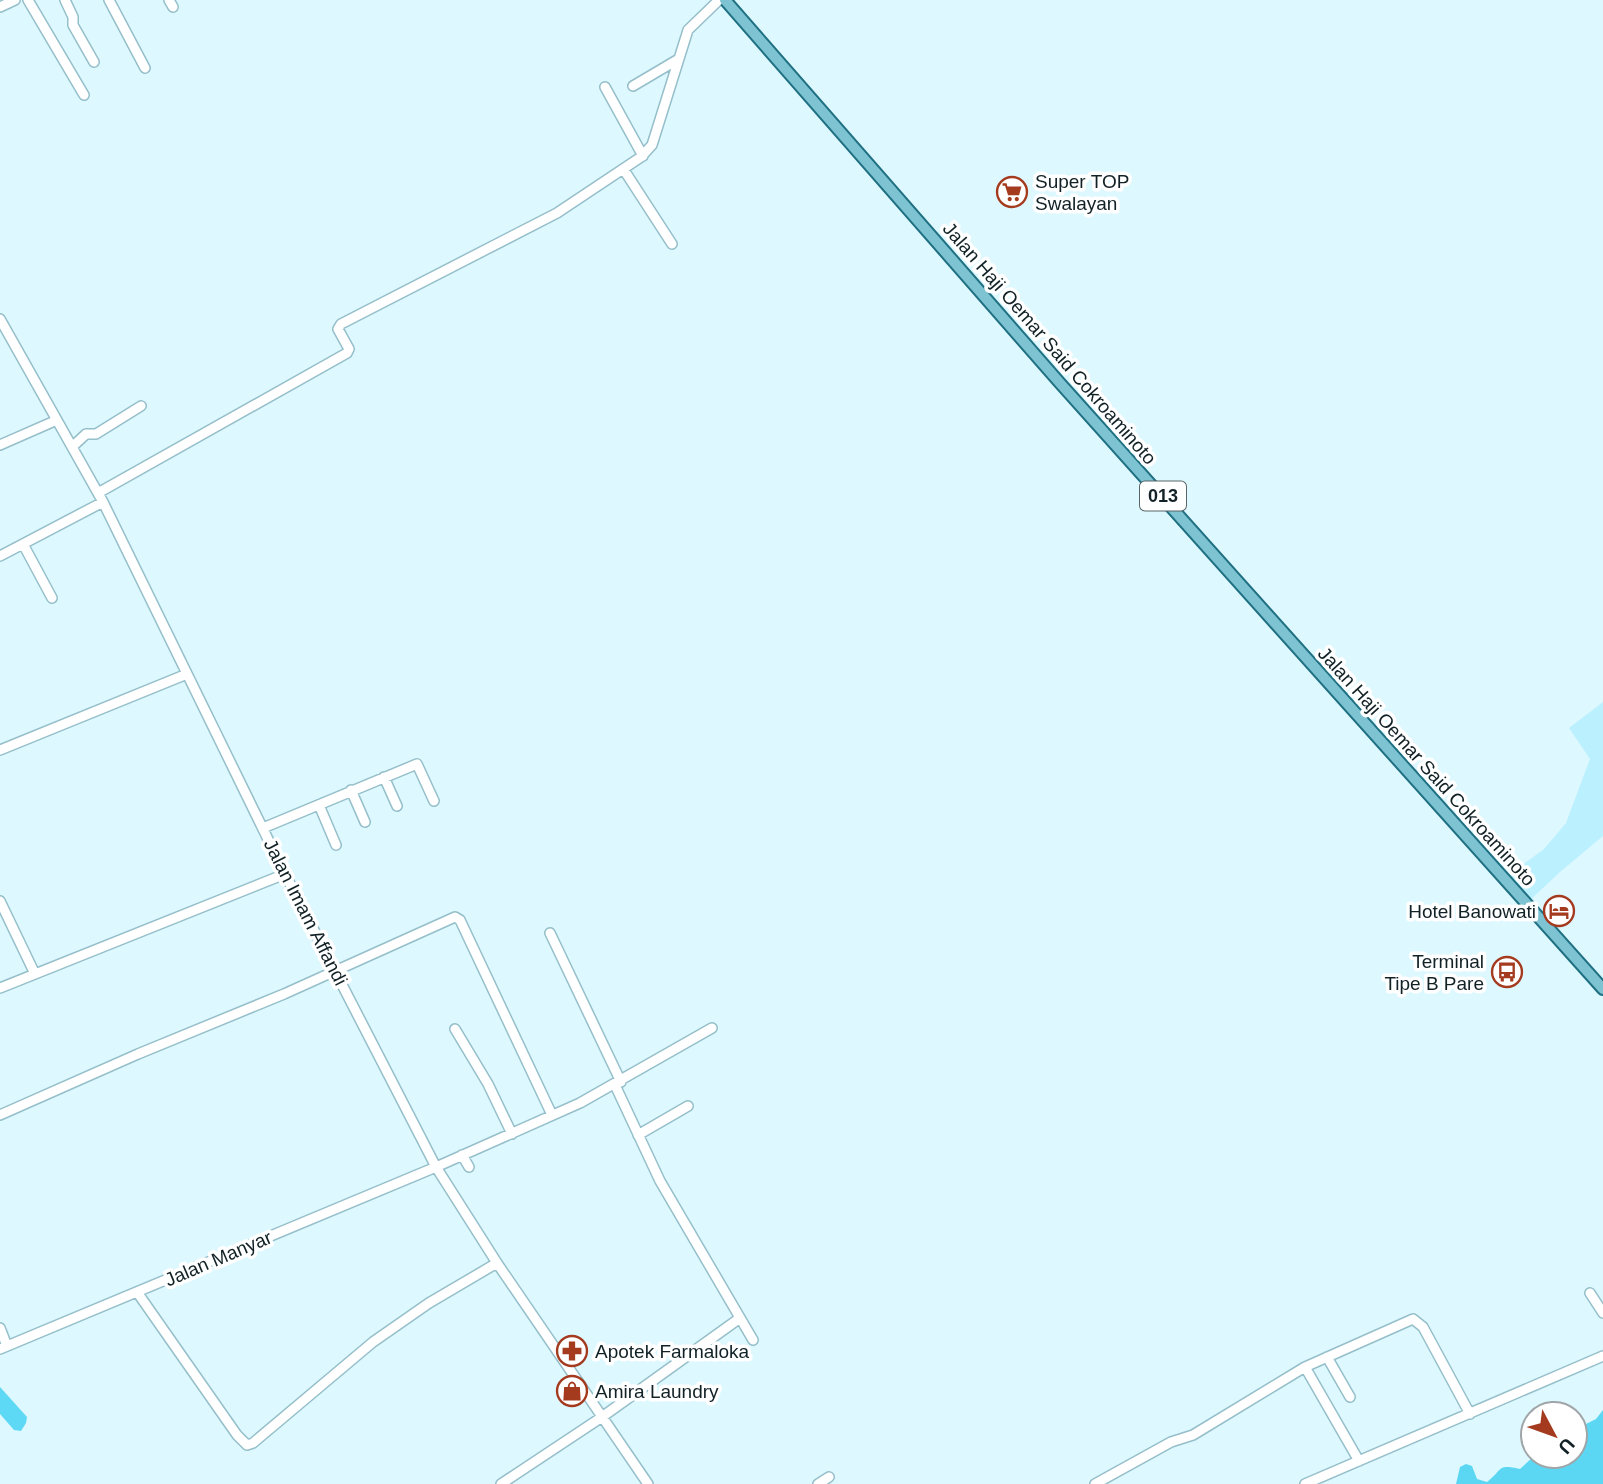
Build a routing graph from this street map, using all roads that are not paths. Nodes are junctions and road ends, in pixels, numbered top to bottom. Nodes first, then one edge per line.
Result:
1 (15, 0) edge
2 (28, 0) edge
3 (65, 0) edge
4 (109, 0) edge
5 (719, 0) edge
6 (725, 0) edge
7 (0, 7) edge
8 (677, 60) junction
9 (94, 62) dead end
10 (145, 68) dead end
11 (633, 86) dead end
12 (605, 87) dead end
13 (84, 95) dead end
14 (643, 156) junction
15 (624, 170) junction
16 (672, 244) dead end
17 (0, 319) edge
18 (141, 406) dead end
19 (57, 420) junction
20 (0, 445) edge
21 (72, 447) junction
22 (100, 497) junction
23 (23, 544) junction
24 (0, 556) edge
25 (52, 598) dead end
26 (187, 674) junction
27 (0, 750) edge
28 (384, 777) junction
29 (351, 790) junction
30 (434, 801) dead end
31 (319, 805) junction
32 (397, 807) dead end
33 (365, 822) dead end
34 (263, 828) junction
35 (336, 845) dead end
36 (285, 874) junction
37 (0, 901) edge
38 (550, 933) dead end
39 (335, 970) junction
40 (35, 974) junction
41 (0, 988) edge
42 (1603, 989) edge
43 (712, 1028) dead end
44 (456, 1029) dead end
45 (618, 1083) junction
46 (688, 1106) dead end
47 (0, 1115) edge
48 (552, 1115) junction
49 (512, 1133) junction
50 (638, 1135) junction
51 (463, 1155) junction
52 (436, 1167) junction
53 (469, 1167) dead end
54 (498, 1263) junction
55 (137, 1292) junction
56 (1590, 1293) dead end
57 (1603, 1313) edge
58 (740, 1318) junction
59 (0, 1328) edge
60 (753, 1340) dead end
61 (4, 1348) edge
62 (1603, 1356) edge
63 (1327, 1357) junction
64 (1305, 1367) junction
65 (1350, 1397) dead end
66 (1470, 1414) junction
67 (602, 1416) junction
68 (1359, 1461) junction
69 (829, 1477) dead end
70 (501, 1484) edge
71 (648, 1484) edge
72 (818, 1484) edge
73 (1095, 1484) edge
74 (1305, 1484) edge

1 - 7 street
2 - 13 street
3 - 9 street
4 - 10 street
5 - 8 street
6 - 42 main road, Jalan Haji Oemar Said Cokroaminoto / 013
8 - 11 street
8 - 14 street
12 - 14 street
14 - 15 street
15 - 16 street
15 - 22 street
17 - 19 street, Jalan Imam Affandi
18 - 21 street
19 - 20 street
19 - 21 street, Jalan Imam Affandi
21 - 22 street, Jalan Imam Affandi
22 - 23 street
22 - 26 street, Jalan Imam Affandi
23 - 24 street
23 - 25 street
26 - 27 street
26 - 34 street, Jalan Imam Affandi
28 - 29 street
28 - 30 street
28 - 32 street
29 - 31 street
29 - 33 street
31 - 34 street
31 - 35 street
34 - 36 street, Jalan Imam Affandi
36 - 39 street, Jalan Imam Affandi
36 - 40 street
37 - 40 street
38 - 45 street
39 - 47 street
39 - 48 street
39 - 52 street, Jalan Imam Affandi
40 - 41 street
43 - 45 street, Jalan Manyar
44 - 49 street
45 - 48 street, Jalan Manyar
45 - 50 street
46 - 50 street
48 - 49 street, Jalan Manyar
49 - 51 street, Jalan Manyar
50 - 58 street
51 - 52 street, Jalan Manyar
51 - 53 street
52 - 54 street, Jalan Imam Affandi
52 - 55 street, Jalan Manyar
54 - 55 street
54 - 67 street, Jalan Imam Affandi
55 - 61 street, Jalan Manyar
56 - 57 street
58 - 60 street
58 - 67 street
59 - 61 street
62 - 66 street
63 - 64 street
63 - 65 street
63 - 66 street
64 - 68 street
64 - 73 street
66 - 68 street
67 - 70 street
67 - 71 street, Jalan Imam Affandi
68 - 74 street
69 - 72 street

